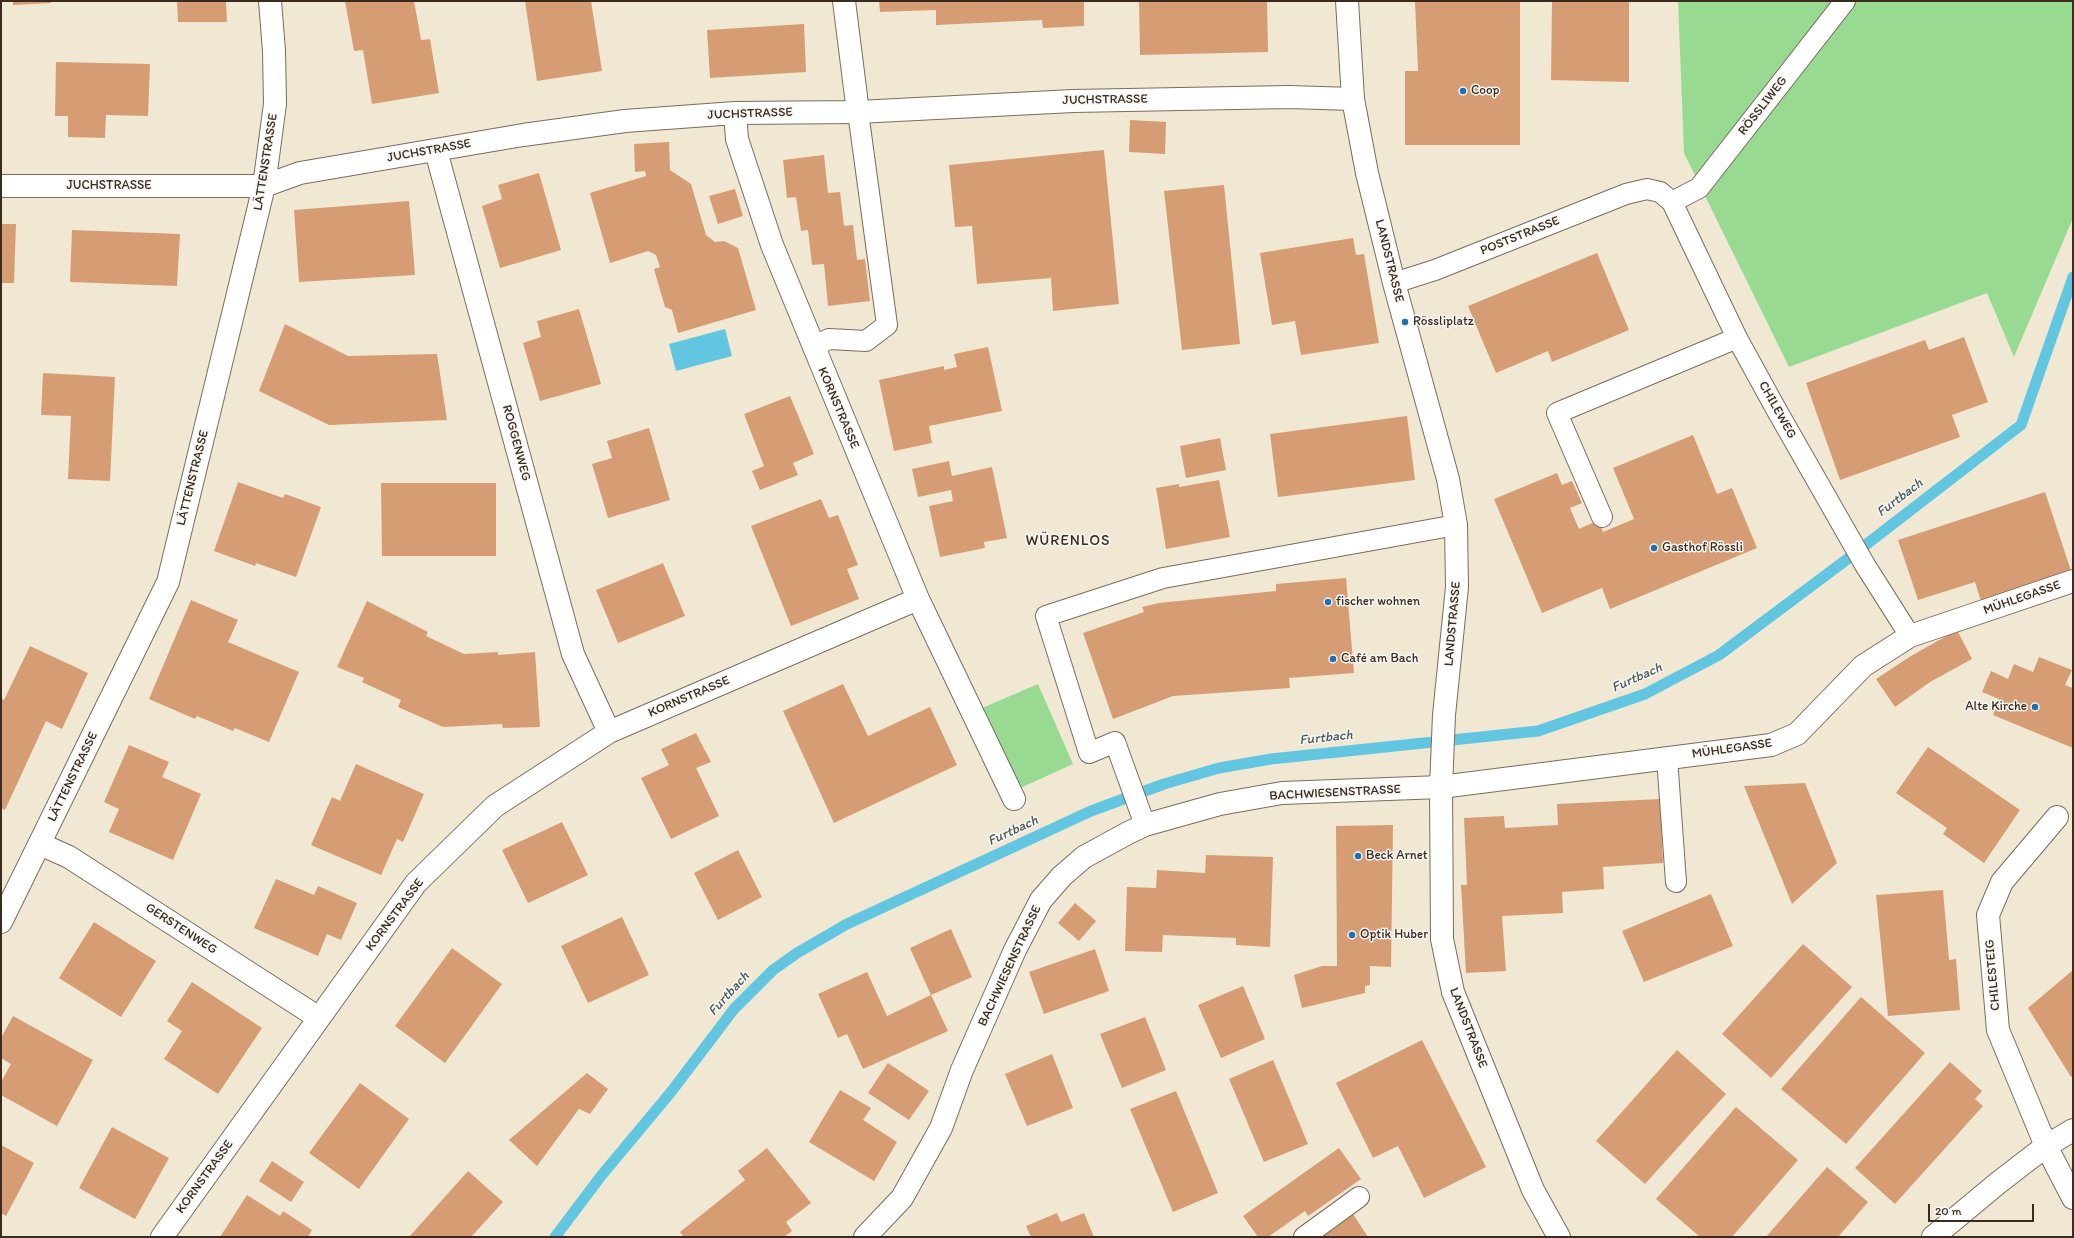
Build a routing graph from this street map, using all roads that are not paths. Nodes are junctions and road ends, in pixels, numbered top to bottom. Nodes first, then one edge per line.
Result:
1 (270, 1) edge
2 (844, 1) edge
3 (1347, 1) edge
4 (1845, 1) edge
5 (1353, 98) junction
6 (858, 112) junction
7 (735, 113) junction
8 (436, 150) junction
9 (1, 186) edge
10 (264, 186) junction
11 (1672, 202) junction
12 (1394, 283) junction
13 (1737, 338) junction
14 (813, 347) junction
15 (1602, 517) dead end
16 (1456, 526) junction
17 (2073, 580) edge
18 (918, 599) junction
19 (1910, 636) junction
20 (609, 732) junction
21 (1667, 758) junction
22 (1441, 786) junction
23 (1014, 799) dead end
24 (2056, 817) dead end
25 (1142, 818) junction
26 (40, 844) junction
27 (1676, 882) dead end
28 (1, 922) edge
29 (319, 1018) junction
30 (2073, 1130) edge
31 (2046, 1146) junction
32 (1359, 1197) dead end
33 (2073, 1198) edge
34 (162, 1237) edge
35 (865, 1237) edge
36 (1304, 1237) edge
37 (1559, 1237) edge
38 (1934, 1237) edge

1 - 10 street, LÄTTENSTRASSE
2 - 6 street
3 - 5 street, LANDSTRASSE
4 - 11 lane, RÖSSLIWEG
5 - 6 street, JUCHSTRASSE
5 - 12 street, LANDSTRASSE
6 - 7 street, JUCHSTRASSE
6 - 14 lane
7 - 8 street, JUCHSTRASSE
7 - 14 street, KORNSTRASSE
8 - 10 street, JUCHSTRASSE
8 - 20 street, ROGGENWEG
9 - 10 street, JUCHSTRASSE
10 - 26 street, LÄTTENSTRASSE
11 - 12 lane, POSTSTRASSE
11 - 13 lane, CHILEWEG
12 - 16 street, LANDSTRASSE
13 - 15 lane
13 - 19 lane, CHILEWEG
14 - 18 street, KORNSTRASSE
16 - 22 street, LANDSTRASSE
16 - 25 lane
17 - 19 street, MÜHLEGASSE
18 - 20 street, KORNSTRASSE
18 - 23 street
19 - 21 street, MÜHLEGASSE
20 - 29 street, KORNSTRASSE
21 - 22 street, MÜHLEGASSE
21 - 27 lane
22 - 25 street, BACHWIESENSTRASSE
22 - 37 street, LANDSTRASSE
24 - 31 street, CHILESTEIG
25 - 35 street, BACHWIESENSTRASSE
26 - 28 street, LÄTTENSTRASSE
26 - 29 street, GERSTENWEG
29 - 34 street, KORNSTRASSE
30 - 31 street
31 - 33 street, CHILESTEIG
31 - 38 street
32 - 36 lane

